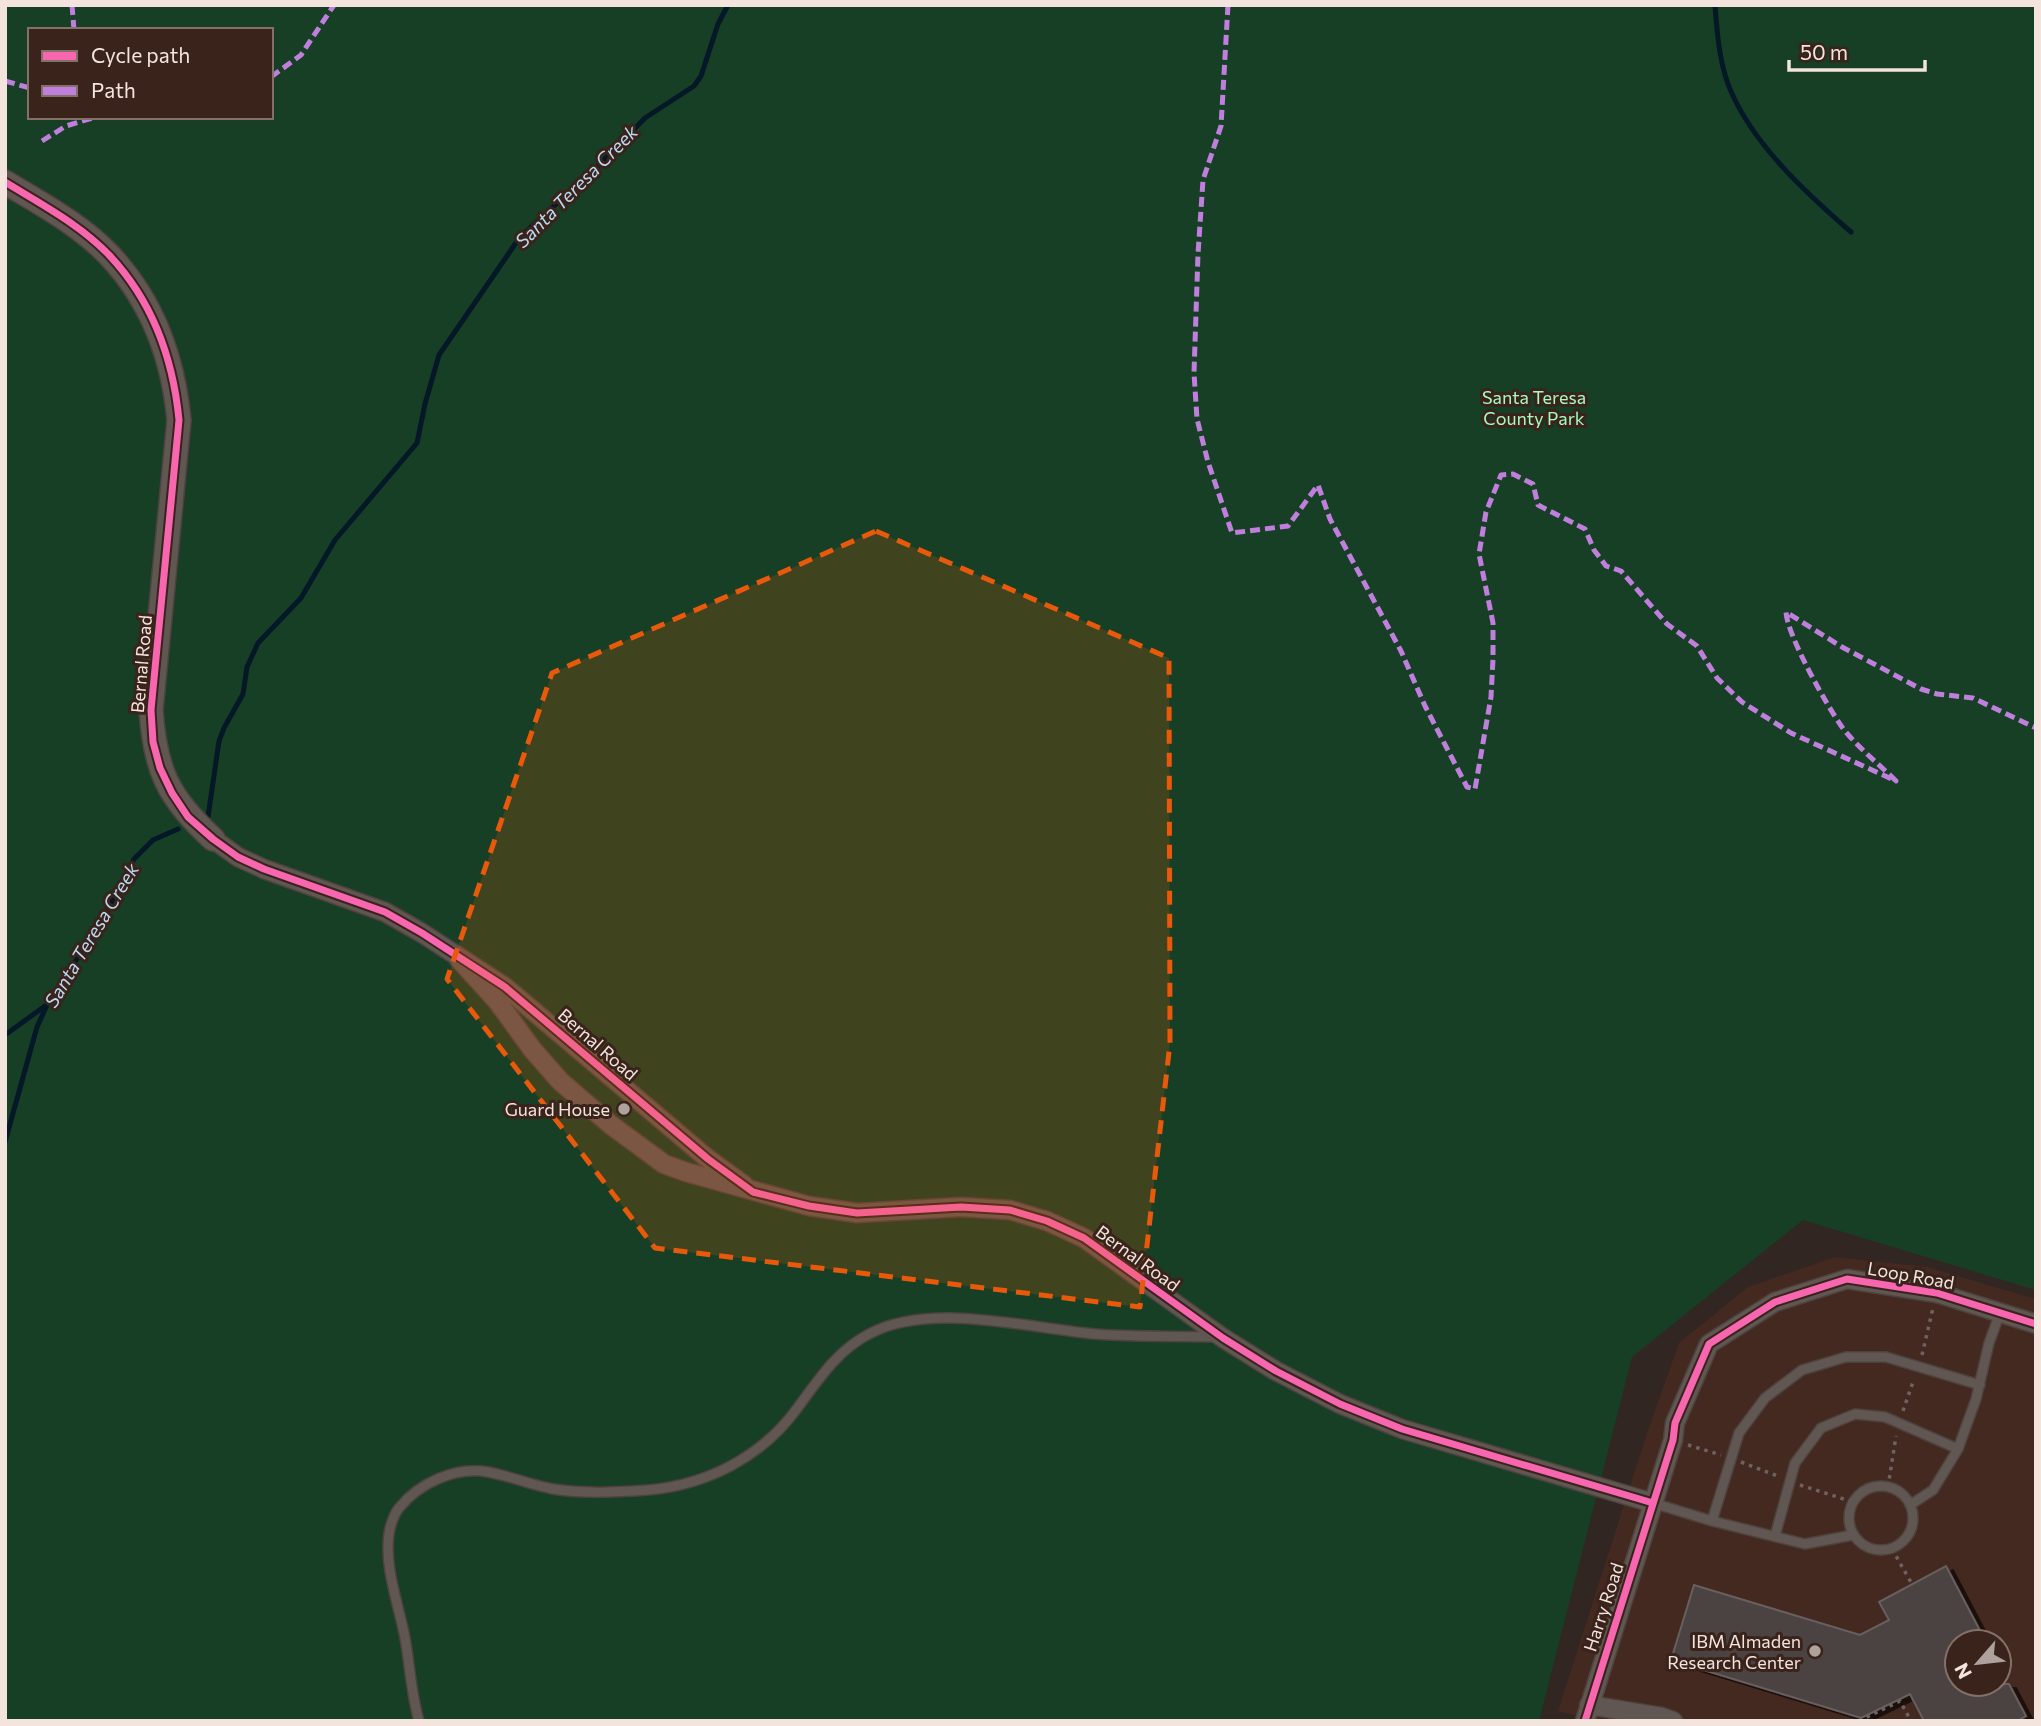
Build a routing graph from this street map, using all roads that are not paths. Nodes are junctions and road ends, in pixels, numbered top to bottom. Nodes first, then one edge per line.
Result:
1 (5, 182) edge
2 (213, 839) joint
3 (458, 958) junction
4 (753, 1192) junction
5 (2000, 1312) junction
6 (2036, 1324) edge
7 (1223, 1338) junction
8 (1980, 1385) junction
9 (1958, 1448) junction
10 (1653, 1503) junction
11 (1910, 1505) junction
12 (1712, 1521) junction
13 (1853, 1535) junction
14 (1775, 1536) junction
15 (1587, 1713) edge
16 (419, 1721) edge
17 (1673, 1721) edge

1 - 2 street, Bernal Road
2 - 3 street, Bernal Road
3 - 4 street, Bernal Road
3 - 4 street, Bernal Road
4 - 7 street, Bernal Road
5 - 6 street, Loop Road
5 - 8 lane
5 - 10 street, Loop Road
7 - 10 street, Bernal Road
7 - 16 lane
8 - 9 lane
8 - 12 lane
9 - 11 lane
9 - 14 lane
10 - 12 lane
10 - 15 street, Harry Road
11 - 13 lane
11 - 13 lane
12 - 14 lane
13 - 14 lane
15 - 17 street

